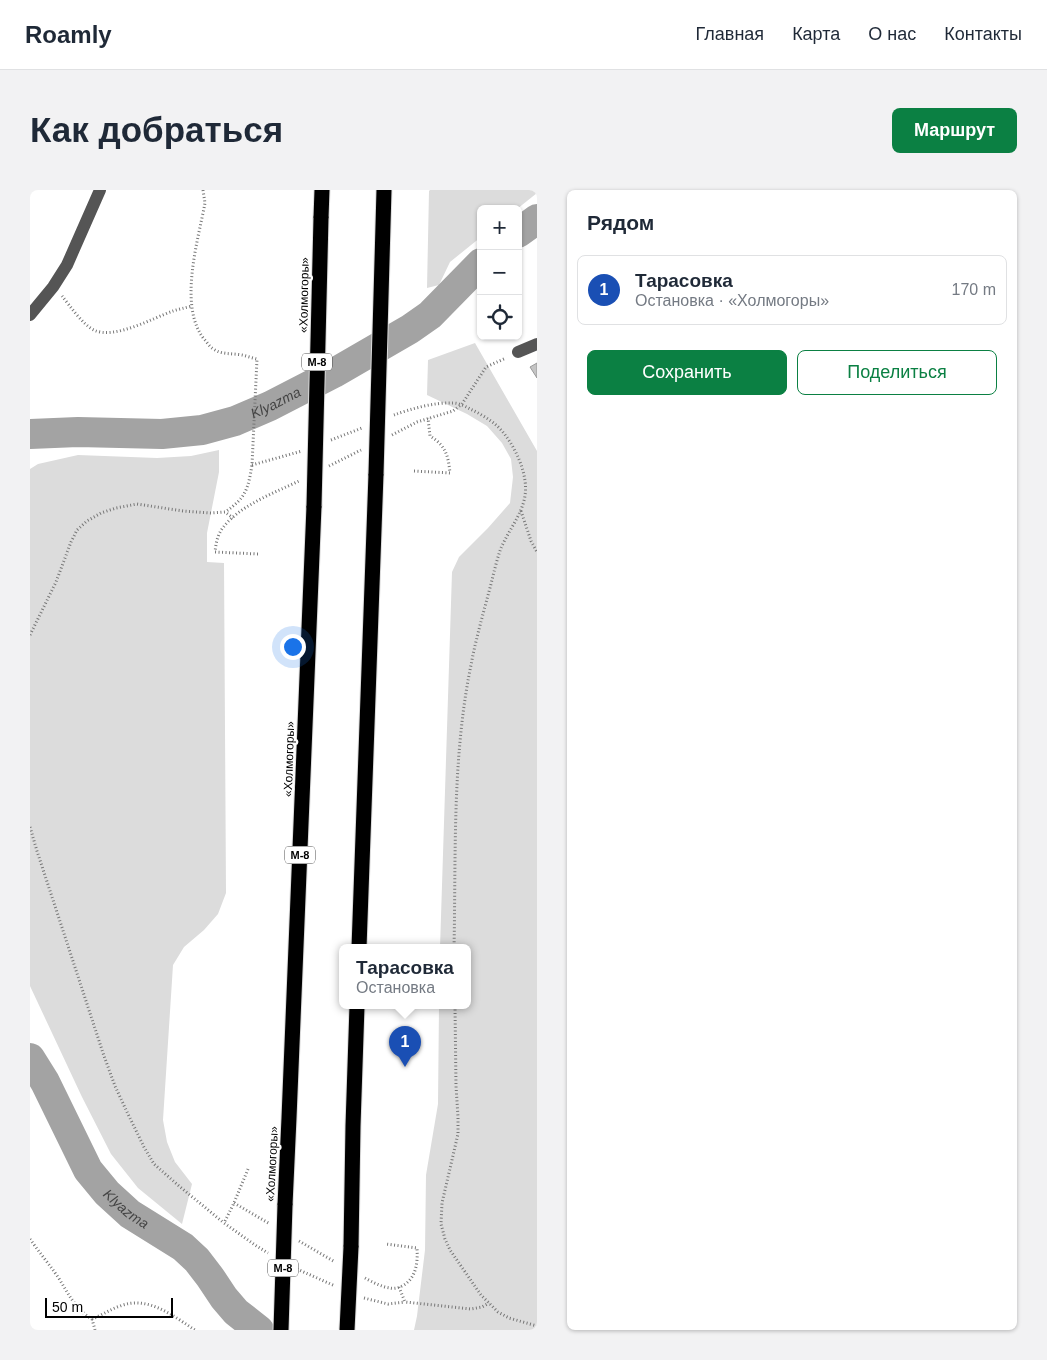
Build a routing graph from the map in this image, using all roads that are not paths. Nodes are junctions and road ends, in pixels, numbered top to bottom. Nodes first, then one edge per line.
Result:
1 (100, 190) edge
2 (322, 190) edge
3 (384, 190) edge
4 (30, 315) edge
5 (537, 344) edge
6 (518, 352) road end
7 (359, 944) edge
8 (357, 1009) edge
9 (281, 1330) edge
10 (347, 1330) edge

1 - 4 street
2 - 9 highway, «Холмогоры» / М-8, bridge
3 - 7 highway, bridge
5 - 6 street
8 - 10 highway, bridge

